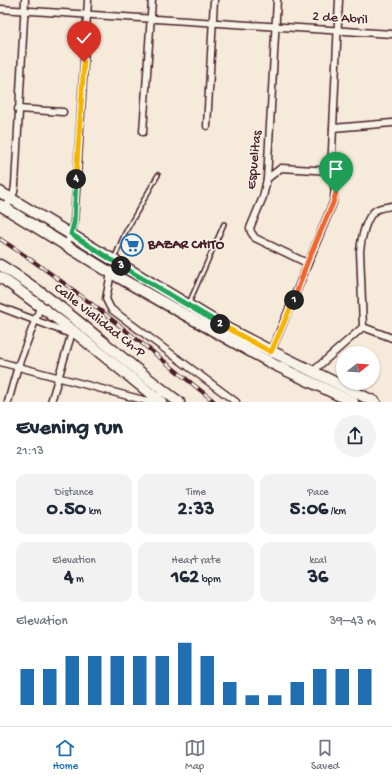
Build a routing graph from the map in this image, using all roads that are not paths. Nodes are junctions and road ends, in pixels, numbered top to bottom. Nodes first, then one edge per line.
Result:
1 (25, 0) edge
2 (88, 0) edge
3 (152, 0) edge
4 (214, 0) edge
5 (277, 0) edge
6 (339, 0) edge
7 (0, 9) edge
8 (24, 10) junction
9 (87, 15) junction
10 (151, 19) junction
11 (213, 23) junction
12 (276, 27) junction
13 (338, 31) junction
14 (392, 34) edge
15 (18, 109) junction
16 (63, 112) dead end
17 (392, 123) edge
18 (207, 126) dead end
19 (333, 128) junction
20 (143, 132) dead end
21 (332, 171) junction
22 (158, 175) dead end
23 (268, 180) junction
24 (0, 192) edge
25 (11, 199) junction
26 (392, 206) edge
27 (3, 207) edge
28 (224, 224) dead end
29 (71, 234) junction
30 (66, 245) junction
31 (113, 261) junction
32 (307, 263) junction
33 (0, 265) edge
34 (111, 273) junction
35 (0, 278) edge
36 (44, 295) junction
37 (189, 304) junction
38 (40, 306) junction
39 (0, 307) edge
40 (36, 320) junction
41 (77, 320) junction
42 (364, 327) junction
43 (72, 332) junction
44 (392, 338) edge
45 (271, 352) junction
46 (0, 362) edge
47 (18, 366) junction
48 (312, 372) junction
49 (58, 378) junction
50 (162, 389) junction
51 (159, 401) edge
52 (8, 402) edge
53 (51, 402) edge
54 (179, 402) edge
55 (236, 402) edge
56 (353, 402) edge
57 (375, 402) edge

1 - 8 street
2 - 9 street
3 - 10 street
4 - 11 street
5 - 12 street, Espuelitas
6 - 13 street
7 - 8 street, 2 de Abril
8 - 9 street, 2 de Abril
8 - 15 street
9 - 10 street, 2 de Abril
9 - 29 street
10 - 11 street, 2 de Abril
10 - 20 street
11 - 12 street, 2 de Abril
11 - 18 street
12 - 13 street, 2 de Abril
12 - 23 street, Espuelitas
13 - 14 street, 2 de Abril
13 - 19 street
15 - 16 street
15 - 25 street
17 - 19 street
19 - 21 street
21 - 23 street
21 - 32 street
22 - 31 lane
23 - 32 street, Espuelitas
24 - 25 main road
25 - 27 street
25 - 29 main road
26 - 42 street
27 - 30 main road
28 - 37 lane
29 - 30 street
29 - 31 main road
30 - 34 main road
31 - 37 main road
32 - 45 street
33 - 36 main road, Calle Vialidad Ch-P
34 - 55 street
34 - 56 main road
35 - 38 main road, Calle Vialidad Ch-P
36 - 38 street
36 - 41 main road, Calle Vialidad Ch-P
37 - 45 main road
38 - 40 street
38 - 43 main road, Calle Vialidad Ch-P
39 - 40 street
40 - 43 street
40 - 47 street
41 - 43 street
41 - 50 main road, Calle Vialidad Ch-P
42 - 44 street
42 - 48 street
43 - 49 street
43 - 51 main road, Calle Vialidad Ch-P
45 - 48 main road
46 - 47 street
47 - 49 street
47 - 52 street
48 - 57 main road
49 - 51 street
49 - 53 street
50 - 51 street
50 - 54 main road, Calle Vialidad Ch-P

